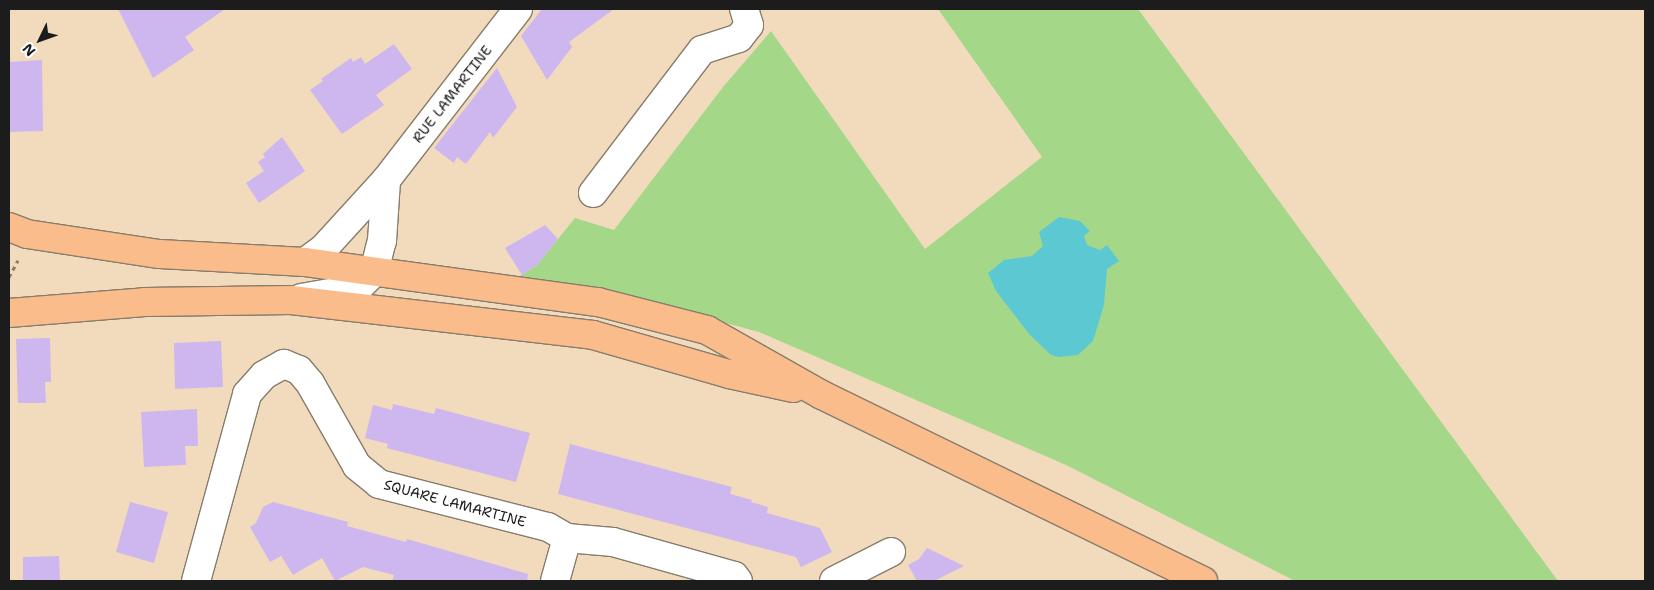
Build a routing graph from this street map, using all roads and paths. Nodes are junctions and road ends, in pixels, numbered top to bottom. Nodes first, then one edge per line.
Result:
1 (518, 9) edge
2 (744, 9) edge
3 (386, 180) junction
4 (593, 193) dead end
5 (9, 226) edge
6 (305, 262) junction
7 (374, 272) junction
8 (291, 300) junction
9 (9, 313) edge
10 (822, 395) junction
11 (567, 538) junction
12 (891, 552) dead end
13 (204, 574) edge
14 (555, 581) edge
15 (738, 581) edge
16 (834, 581) edge
17 (1203, 581) edge

1 - 3 street, RUE LAMARTINE
2 - 4 street
3 - 6 street, RUE LAMARTINE
3 - 7 street
5 - 6 main road
6 - 7 main road
7 - 8 street
7 - 10 main road
8 - 9 main road
8 - 10 main road
10 - 17 main road
11 - 13 street, SQUARE LAMARTINE
11 - 14 street
11 - 15 street, SQUARE LAMARTINE
12 - 16 street

